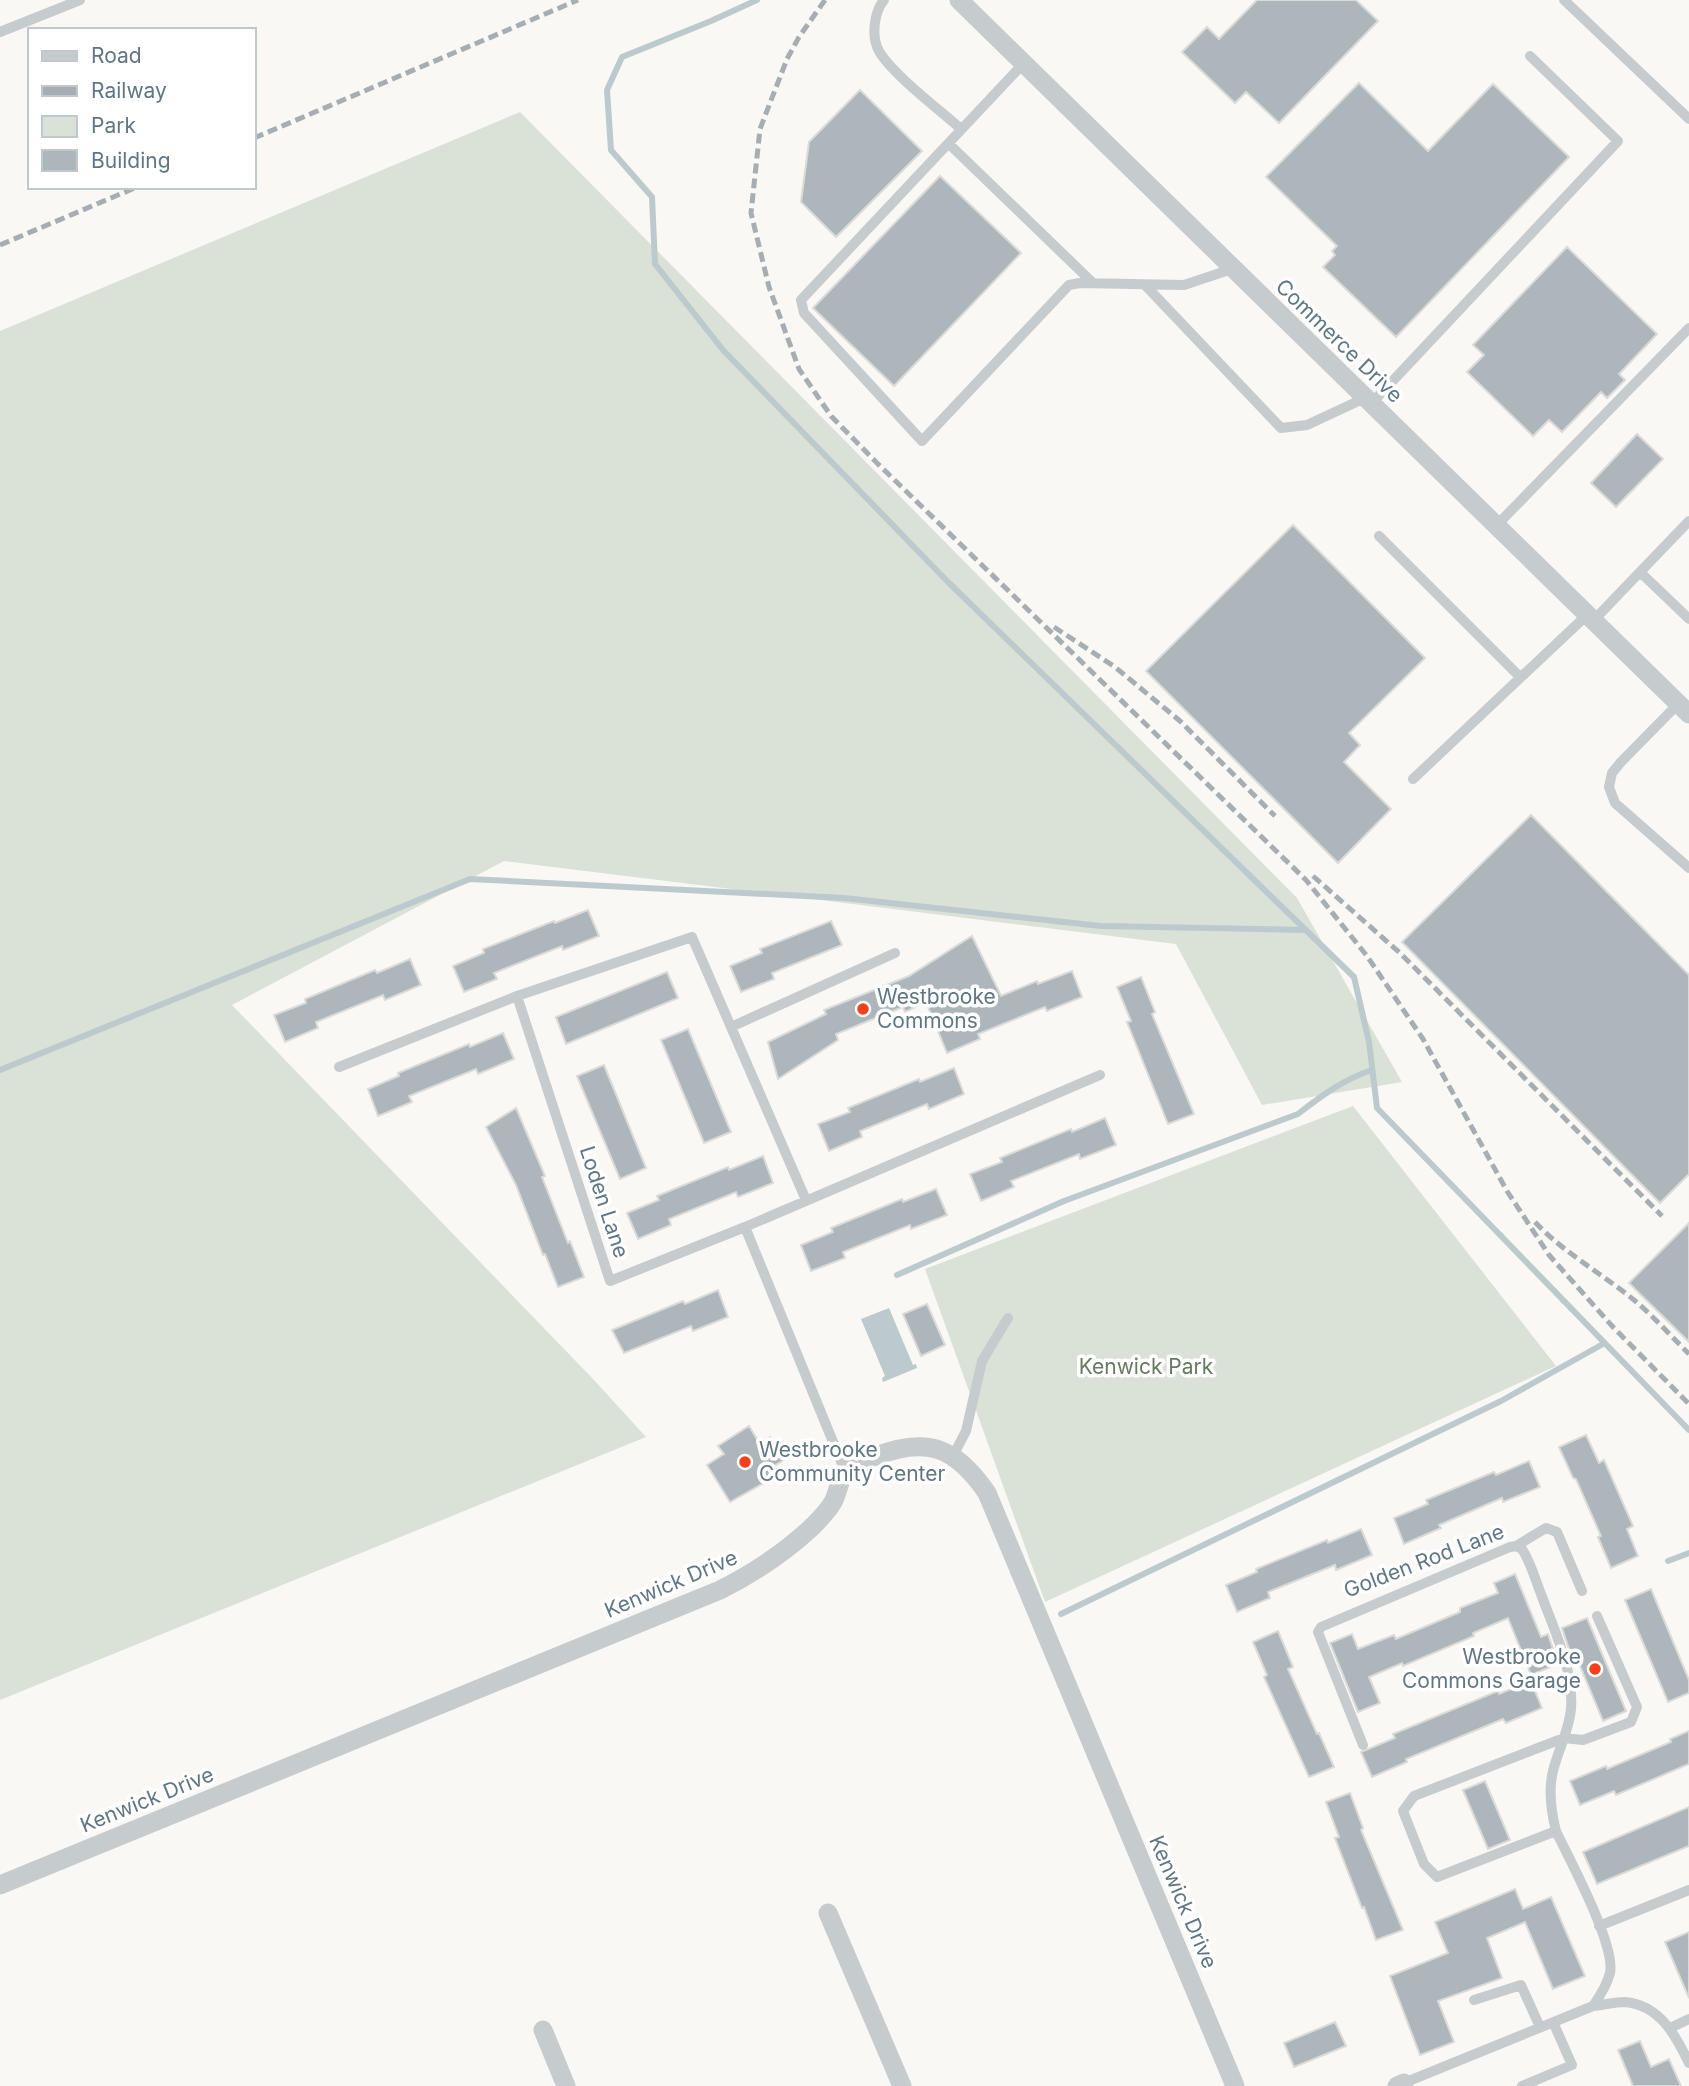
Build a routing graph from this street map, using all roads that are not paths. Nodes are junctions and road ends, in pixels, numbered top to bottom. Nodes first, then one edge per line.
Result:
1 (80, 0) edge
2 (884, 0) edge
3 (959, 0) edge
4 (1564, 0) edge
5 (0, 32) edge
6 (1530, 56) dead end
7 (1023, 64) junction
8 (1689, 119) edge
9 (961, 129) junction
10 (949, 144) junction
11 (1232, 269) junction
12 (1093, 283) junction
13 (1145, 285) junction
14 (1689, 328) edge
15 (1368, 401) junction
16 (1689, 522) edge
17 (1496, 526) junction
18 (1379, 536) dead end
19 (1640, 572) junction
20 (1590, 618) junction
21 (1689, 619) edge
22 (1520, 677) junction
23 (1684, 709) edge
24 (1413, 779) dead end
25 (1689, 868) edge
26 (895, 953) dead end
27 (517, 996) junction
28 (731, 1027) junction
29 (339, 1067) dead end
30 (1100, 1074) dead end
31 (806, 1200) junction
32 (745, 1227) junction
33 (1008, 1318) dead end
34 (953, 1456) junction
35 (845, 1471) junction
36 (1516, 1546) junction
37 (1582, 1591) dead end
38 (1597, 1616) dead end
39 (1564, 1738) junction
40 (1363, 1745) dead end
41 (1556, 1830) junction
42 (0, 1885) edge
43 (1689, 1890) edge
44 (828, 1913) dead end
45 (1599, 1926) junction
46 (1474, 2000) dead end
47 (1592, 2006) junction
48 (1689, 2019) edge
49 (1553, 2022) junction
50 (1541, 2027) junction
51 (1670, 2028) junction
52 (543, 2030) dead end
53 (1689, 2063) edge
54 (1400, 2085) edge
55 (566, 2086) edge
56 (902, 2086) edge
57 (1235, 2086) edge
58 (1522, 2086) edge

1 - 5 lane
2 - 9 lane
3 - 7 street, Commerce Drive
4 - 8 lane
6 - 15 lane
7 - 9 lane
7 - 11 street, Commerce Drive
9 - 10 lane
10 - 12 lane
10 - 12 lane
11 - 13 lane
11 - 15 street, Commerce Drive
12 - 13 lane
13 - 15 lane
14 - 17 lane
15 - 17 street, Commerce Drive
16 - 19 lane
17 - 20 street, Commerce Drive
18 - 22 lane
19 - 20 lane
19 - 21 lane
20 - 22 lane
20 - 23 street, Commerce Drive
22 - 24 lane
23 - 25 lane
26 - 28 lane
27 - 28 lane
27 - 29 lane
27 - 32 lane, Loden Lane
28 - 31 lane
30 - 31 lane, Loden Lane
31 - 32 lane, Loden Lane
32 - 35 lane
33 - 34 lane
34 - 35 street, Kenwick Drive
34 - 57 street, Kenwick Drive
35 - 42 street, Kenwick Drive
36 - 37 lane
36 - 39 lane, Golden Rod Lane
36 - 40 lane, Golden Rod Lane
38 - 39 lane
39 - 41 lane, Golden Rod Lane
39 - 41 lane
41 - 45 lane, Golden Rod Lane
43 - 45 lane
44 - 56 street
45 - 47 lane, Golden Rod Lane
46 - 50 lane
47 - 49 lane
47 - 51 lane
48 - 51 lane
49 - 50 lane
49 - 58 lane
50 - 54 lane
51 - 53 lane
52 - 55 street

